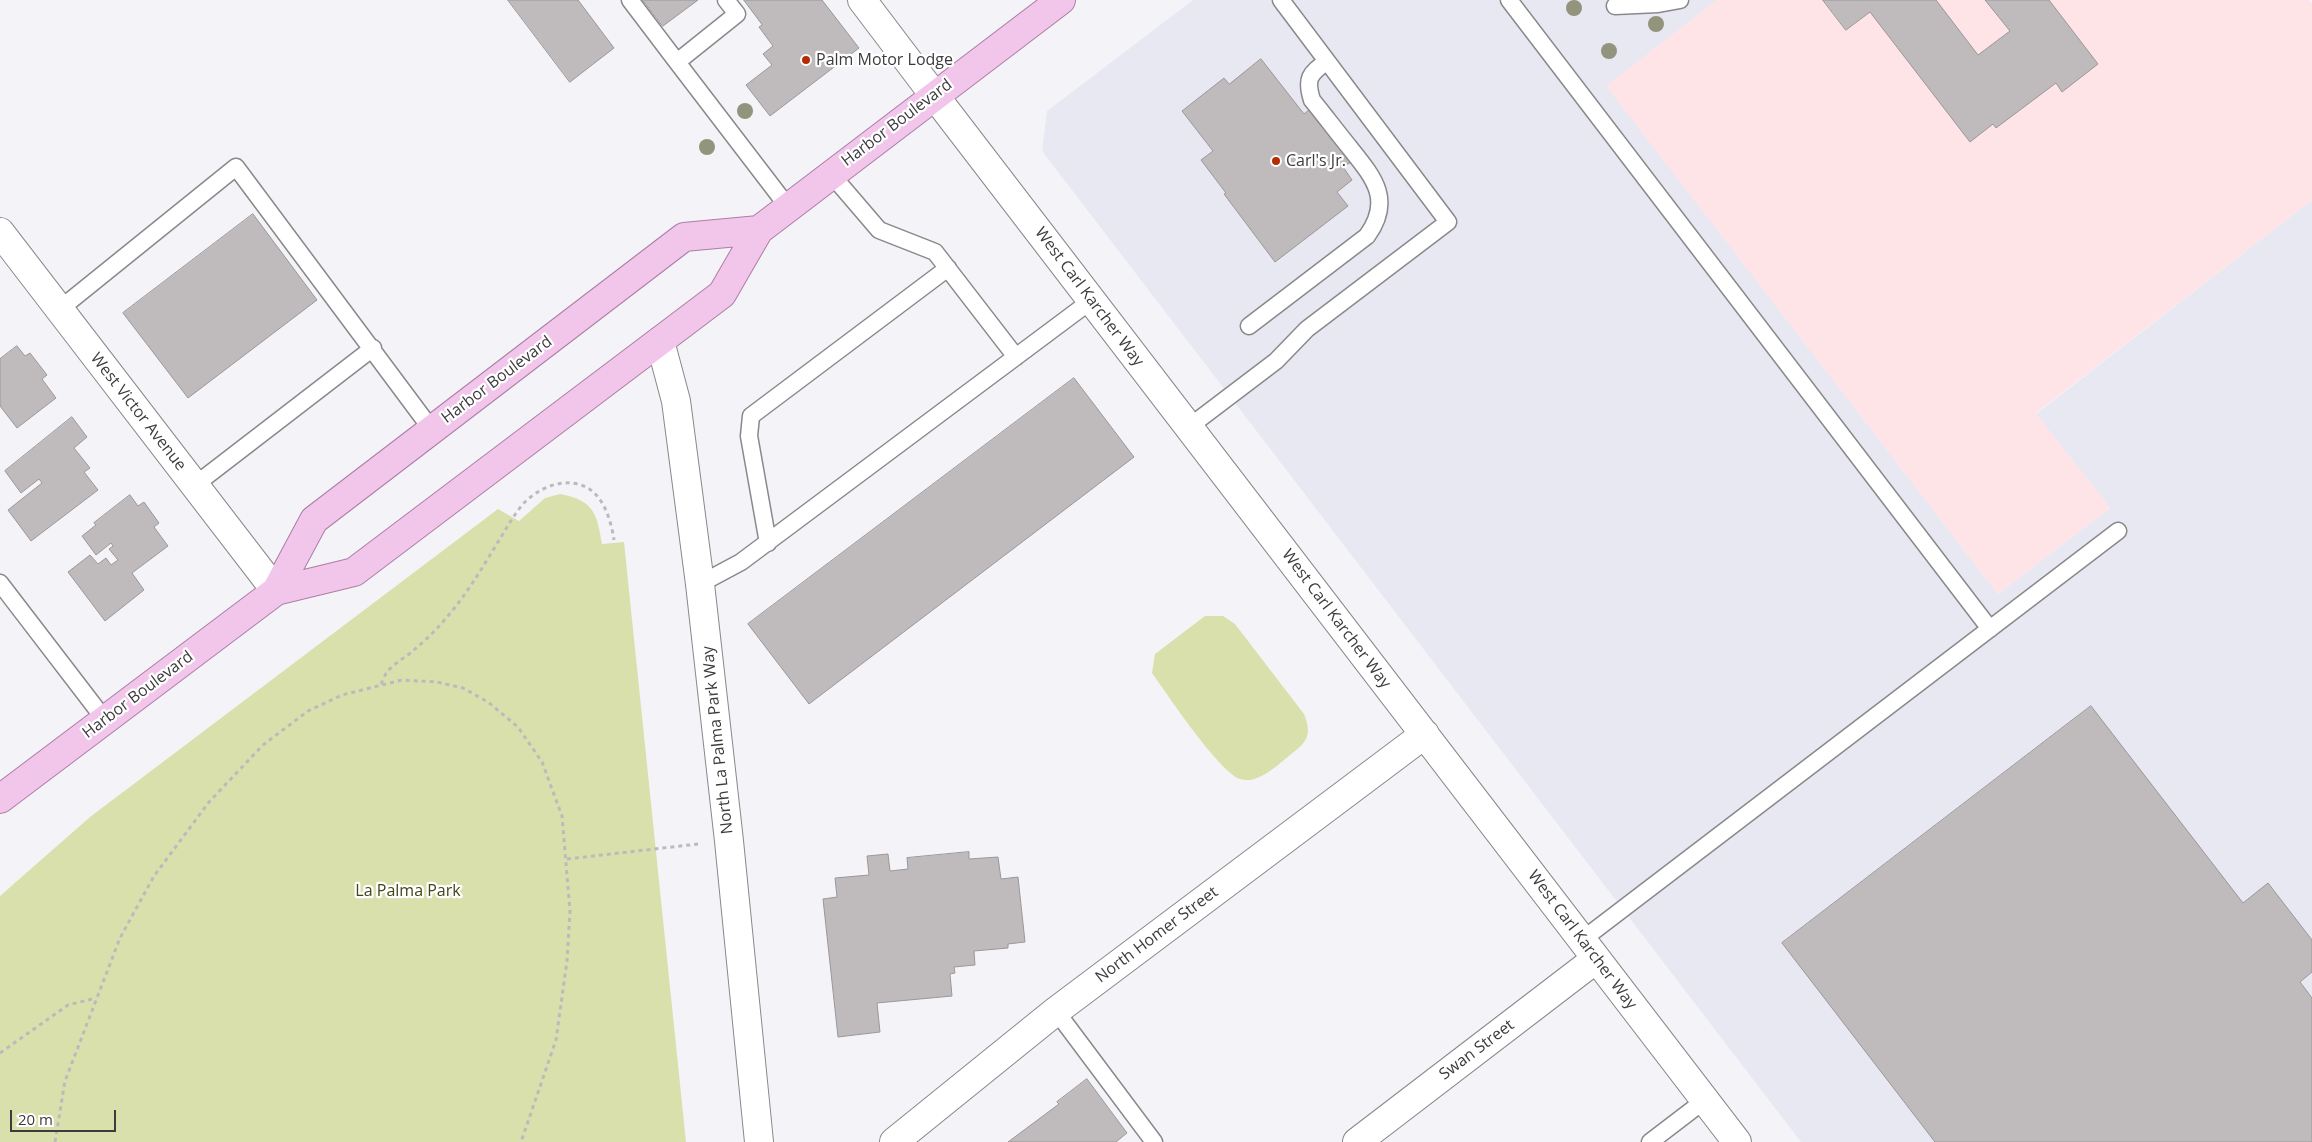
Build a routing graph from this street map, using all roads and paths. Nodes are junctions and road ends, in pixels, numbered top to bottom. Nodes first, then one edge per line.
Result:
1 (630, 0) edge
2 (726, 0) edge
3 (862, 0) edge
4 (1061, 0) edge
5 (1281, 0) edge
6 (1509, 0) edge
7 (1680, 0) edge
8 (1615, 6) dead end
9 (1327, 61) junction
10 (677, 62) junction
11 (934, 95) junction
12 (831, 174) junction
13 (788, 207) junction
14 (759, 230) junction
15 (0, 232) edge
16 (948, 268) junction
17 (1092, 300) junction
18 (60, 310) junction
19 (1249, 326) dead end
20 (660, 341) junction
21 (373, 348) junction
22 (1016, 357) junction
23 (1189, 427) junction
24 (432, 430) junction
25 (195, 485) junction
26 (2118, 531) dead end
27 (614, 540) dead end
28 (768, 543) junction
29 (0, 583) edge
30 (700, 584) junction
31 (276, 591) junction
32 (1990, 629) junction
33 (381, 684) junction
34 (104, 720) junction
35 (1425, 734) junction
36 (0, 799) edge
37 (729, 841) junction
38 (567, 859) junction
39 (1589, 949) junction
40 (96, 998) junction
41 (1056, 1011) junction
42 (0, 1053) edge
43 (1705, 1100) junction
44 (55, 1142) edge
45 (521, 1142) edge
46 (759, 1142) edge
47 (894, 1142) edge
48 (1154, 1142) edge
49 (1357, 1142) edge
50 (1650, 1142) edge
51 (1737, 1142) edge

1 - 10 lane
2 - 10 lane
3 - 11 street, West Carl Karcher Way
4 - 11 main road, Harbor Boulevard
5 - 9 lane
6 - 32 lane
7 - 8 lane
9 - 19 lane
9 - 23 lane
10 - 13 lane
11 - 12 main road, Harbor Boulevard
11 - 17 street, West Carl Karcher Way
12 - 13 main road, Harbor Boulevard
12 - 16 lane
13 - 14 main road, Harbor Boulevard
14 - 20 main road, Harbor Boulevard
14 - 24 main road, Harbor Boulevard
15 - 18 street, West Victor Avenue
16 - 22 lane
16 - 28 lane
17 - 22 lane
17 - 23 street, West Carl Karcher Way
18 - 21 lane
18 - 25 street, West Victor Avenue
20 - 30 street, North La Palma Park Way
20 - 31 main road, Harbor Boulevard
21 - 24 lane
21 - 25 lane
22 - 28 lane
23 - 35 street, West Carl Karcher Way
24 - 31 main road, Harbor Boulevard
25 - 31 street, West Victor Avenue
26 - 32 lane
27 - 33 path
28 - 30 lane
29 - 34 lane
30 - 37 street, North La Palma Park Way
31 - 34 main road, Harbor Boulevard
32 - 39 lane
33 - 38 path
33 - 40 path
34 - 36 main road, Harbor Boulevard
35 - 39 street, West Carl Karcher Way
35 - 41 street, North Homer Street
37 - 38 path
37 - 46 street, North La Palma Park Way
38 - 45 path
39 - 43 street, West Carl Karcher Way
39 - 49 street, Swan Street
40 - 42 path
40 - 44 path
41 - 47 street, North Homer Street
41 - 48 lane
43 - 50 lane
43 - 51 street, West Carl Karcher Way

